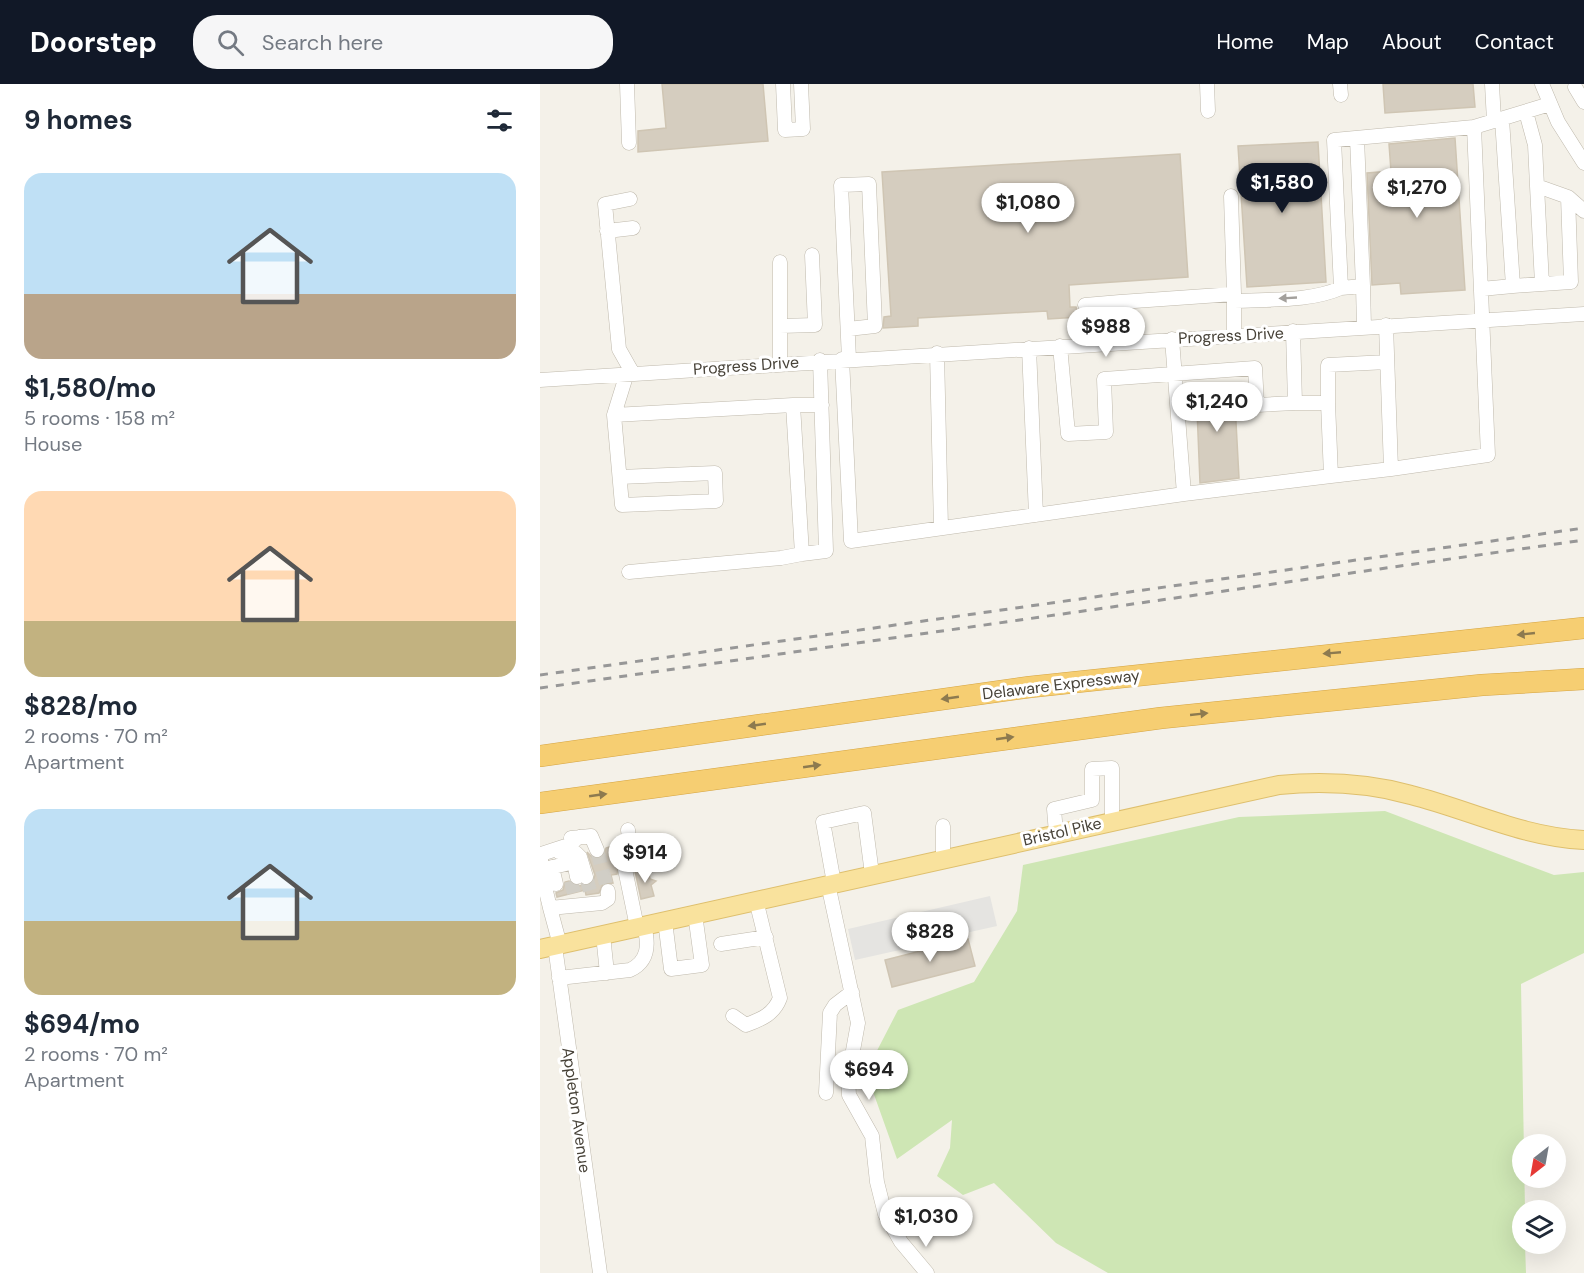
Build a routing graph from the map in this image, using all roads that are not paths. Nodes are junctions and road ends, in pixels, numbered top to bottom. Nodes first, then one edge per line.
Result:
1 (627, 84) edge
2 (783, 84) edge
3 (801, 84) edge
4 (1207, 84) edge
5 (1492, 84) edge
6 (1542, 84) edge
7 (1575, 87) dead end
8 (1584, 102) edge
9 (1550, 105) junction
10 (1208, 111) dead end
11 (1526, 112) junction
12 (1498, 120) junction
13 (1474, 128) junction
14 (1358, 138) junction
15 (629, 143) dead end
16 (1584, 163) edge
17 (1537, 186) junction
18 (1230, 196) dead end
19 (1568, 197) junction
20 (630, 199) dead end
21 (1584, 211) edge
22 (633, 228) dead end
23 (607, 231) junction
24 (812, 255) dead end
25 (780, 262) dead end
26 (1577, 282) edge
27 (1542, 284) junction
28 (1363, 286) junction
29 (1513, 286) junction
30 (1341, 288) junction
31 (1481, 289) junction
32 (1234, 297) junction
33 (1120, 302) junction
34 (1085, 305) dead end
35 (1584, 314) edge
36 (1483, 320) junction
37 (1386, 325) junction
38 (780, 326) junction
39 (1364, 327) junction
40 (848, 329) junction
41 (1293, 331) junction
42 (1234, 335) junction
43 (1172, 339) junction
44 (1120, 341) junction
45 (1060, 346) junction
46 (1029, 348) junction
47 (937, 353) junction
48 (846, 359) junction
49 (820, 360) junction
50 (1387, 362) junction
51 (780, 363) junction
52 (629, 373) junction
53 (1174, 373) junction
54 (540, 380) edge
55 (1295, 403) junction
56 (1328, 403) junction
57 (793, 405) junction
58 (822, 405) junction
59 (614, 415) junction
60 (1391, 469) junction
61 (1331, 476) junction
62 (620, 477) junction
63 (1184, 494) junction
64 (1036, 515) junction
65 (941, 528) junction
66 (802, 554) junction
67 (629, 572) dead end
68 (1579, 627) edge
69 (1584, 679) edge
70 (540, 756) edge
71 (540, 803) edge
72 (1112, 820) junction
73 (943, 826) dead end
74 (628, 830) dead end
75 (1056, 833) junction
76 (579, 837) junction
77 (1584, 840) edge
78 (540, 845) edge
79 (597, 850) tunnel mouth
80 (943, 858) junction
81 (551, 867) edge
82 (872, 874) junction
83 (831, 883) junction
84 (608, 891) dead end
85 (572, 894) junction
86 (756, 900) junction
87 (695, 914) junction
88 (665, 921) junction
89 (640, 927) junction
90 (603, 935) junction
91 (766, 937) junction
92 (720, 945) dead end
93 (552, 947) edge
94 (608, 973) junction
95 (559, 978) junction
96 (852, 992) junction
97 (733, 1016) dead end
98 (826, 1093) dead end
99 (600, 1273) edge
100 (927, 1273) edge

1 - 15 street
2 - 3 street
4 - 10 street
5 - 12 street
6 - 9 street
7 - 8 street
9 - 11 street
9 - 16 street
11 - 12 street
11 - 17 street
12 - 13 street
12 - 29 street
13 - 14 street
13 - 31 street
14 - 28 street
14 - 30 street
17 - 19 street
17 - 27 street
18 - 32 street
19 - 21 street
19 - 26 street
20 - 23 street
22 - 23 street
23 - 52 street
24 - 38 street
25 - 38 street
26 - 27 street
27 - 29 street
28 - 30 street
28 - 39 street
29 - 31 street
30 -> 32 street
31 - 36 street
32 - 33 street
32 - 42 street
33 - 34 street
33 - 44 street
35 - 36 street, Progress Drive
36 - 37 street, Progress Drive
36 - 60 street
37 - 39 street, Progress Drive
37 - 50 street
38 - 51 street
39 - 41 street, Progress Drive
40 - 40 street
40 - 48 street
41 - 42 street, Progress Drive
41 - 55 street
42 - 43 street, Progress Drive
43 - 44 street, Progress Drive
43 - 53 street
44 - 45 street, Progress Drive
45 - 46 street, Progress Drive
45 - 53 street
46 - 47 street, Progress Drive
46 - 64 street
47 - 48 street, Progress Drive
47 - 65 street
48 - 49 street, Progress Drive
48 - 65 street
49 - 51 street, Progress Drive
49 - 58 street
50 - 56 street
50 - 60 street
51 - 52 street, Progress Drive
52 - 54 street, Progress Drive
52 - 59 street
53 - 55 street
53 - 63 street
55 - 56 street
56 - 61 street
57 - 58 street
57 - 59 street
57 - 66 street
58 - 66 street
59 - 62 street
60 - 61 street
61 - 63 street
62 - 62 street
63 - 64 street
64 - 65 street
66 - 67 street
68 -> 70 highway, Delaware Expressway
71 -> 69 highway
72 - 75 main road, Bristol Pike
72 - 75 street
72 - 77 main road, Bristol Pike
73 - 80 street
74 - 89 street
75 - 80 main road, Bristol Pike
76 - 78 street
76 - 79 street
76 - 81 street
80 - 82 main road, Bristol Pike
81 - 85 street
81 - 85 street
81 - 85 street
81 - 85 street
82 - 83 main road, Bristol Pike
82 - 83 street
83 - 86 main road, Bristol Pike
83 - 96 street
84 - 85 street
85 - 93 street, Appleton Avenue
86 - 87 main road, Bristol Pike
86 - 91 street
87 - 88 main road, Bristol Pike
87 - 88 street
88 - 89 main road, Bristol Pike
89 - 90 main road, Bristol Pike
89 - 94 street
90 - 93 main road, Bristol Pike
90 - 94 street
91 - 92 street
91 - 97 street
93 - 95 street, Appleton Avenue
94 - 95 street
95 - 99 street, Appleton Avenue
96 - 98 street
96 - 100 street

